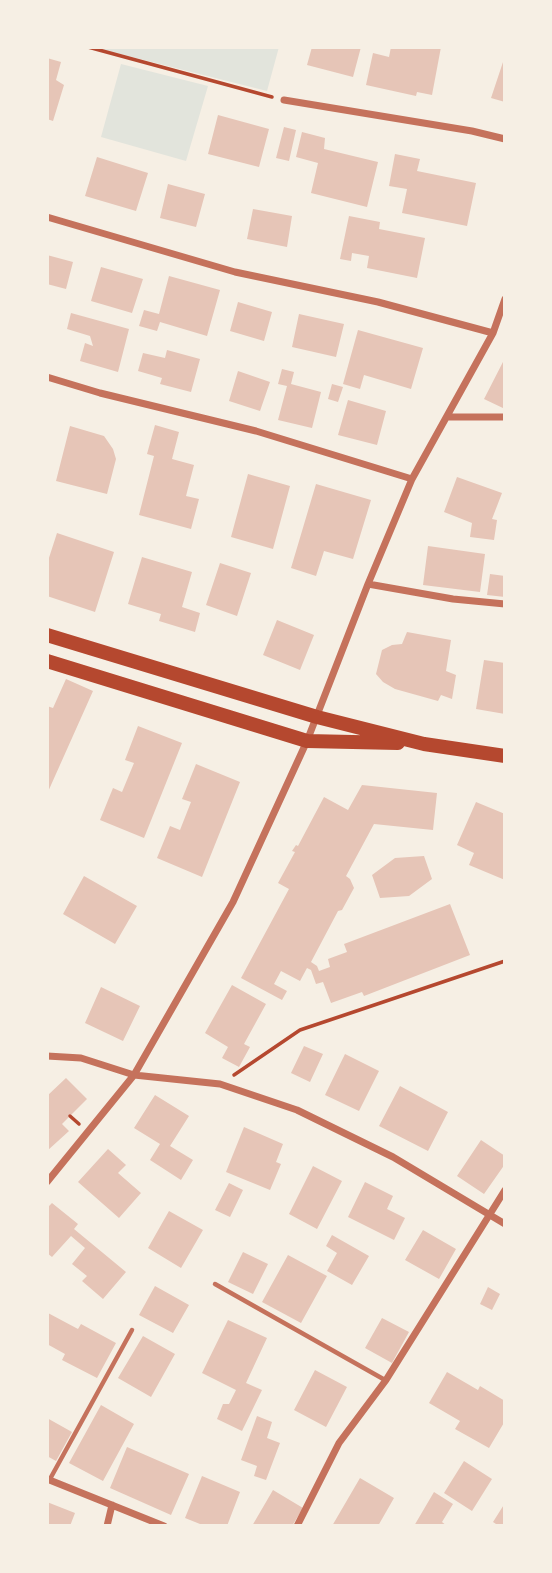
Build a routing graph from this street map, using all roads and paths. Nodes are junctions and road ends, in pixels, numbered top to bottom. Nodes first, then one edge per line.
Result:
1 (88, 47) edge
2 (284, 100) joint
3 (505, 139) edge
4 (47, 217) edge
5 (505, 299) edge
6 (494, 333) junction
7 (47, 377) edge
8 (449, 417) junction
9 (505, 417) edge
10 (412, 479) junction
11 (368, 584) junction
12 (505, 604) edge
13 (47, 635) edge
14 (47, 661) edge
15 (317, 717) junction
16 (307, 741) junction
17 (424, 744) junction
18 (505, 756) edge
19 (505, 961) edge
20 (47, 1056) edge
21 (134, 1075) junction
22 (220, 1084) junction
23 (47, 1182) edge
24 (505, 1190) edge
25 (488, 1214) junction
26 (505, 1224) edge
27 (215, 1284) dead end
28 (132, 1330) dead end
29 (386, 1380) junction
30 (49, 1479) edge
31 (112, 1505) junction
32 (107, 1526) edge
33 (164, 1526) edge
34 (297, 1526) edge

1 - 2 path
2 - 3 street
4 - 6 street
5 - 6 street
6 - 8 street
7 - 10 street
8 - 9 street
8 - 10 street
10 - 11 street
11 - 12 street
11 - 15 street
13 - 15 main road
14 - 16 main road
15 - 16 street
15 - 17 main road
16 - 17 main road
16 - 21 street
17 - 18 main road
19 - 22 path
20 - 21 street
21 - 22 street
21 - 23 street
22 - 25 street
24 - 25 street
25 - 26 street
25 - 29 street
27 - 29 lane
28 - 30 lane
29 - 34 street
30 - 31 street
31 - 32 street
31 - 33 street

